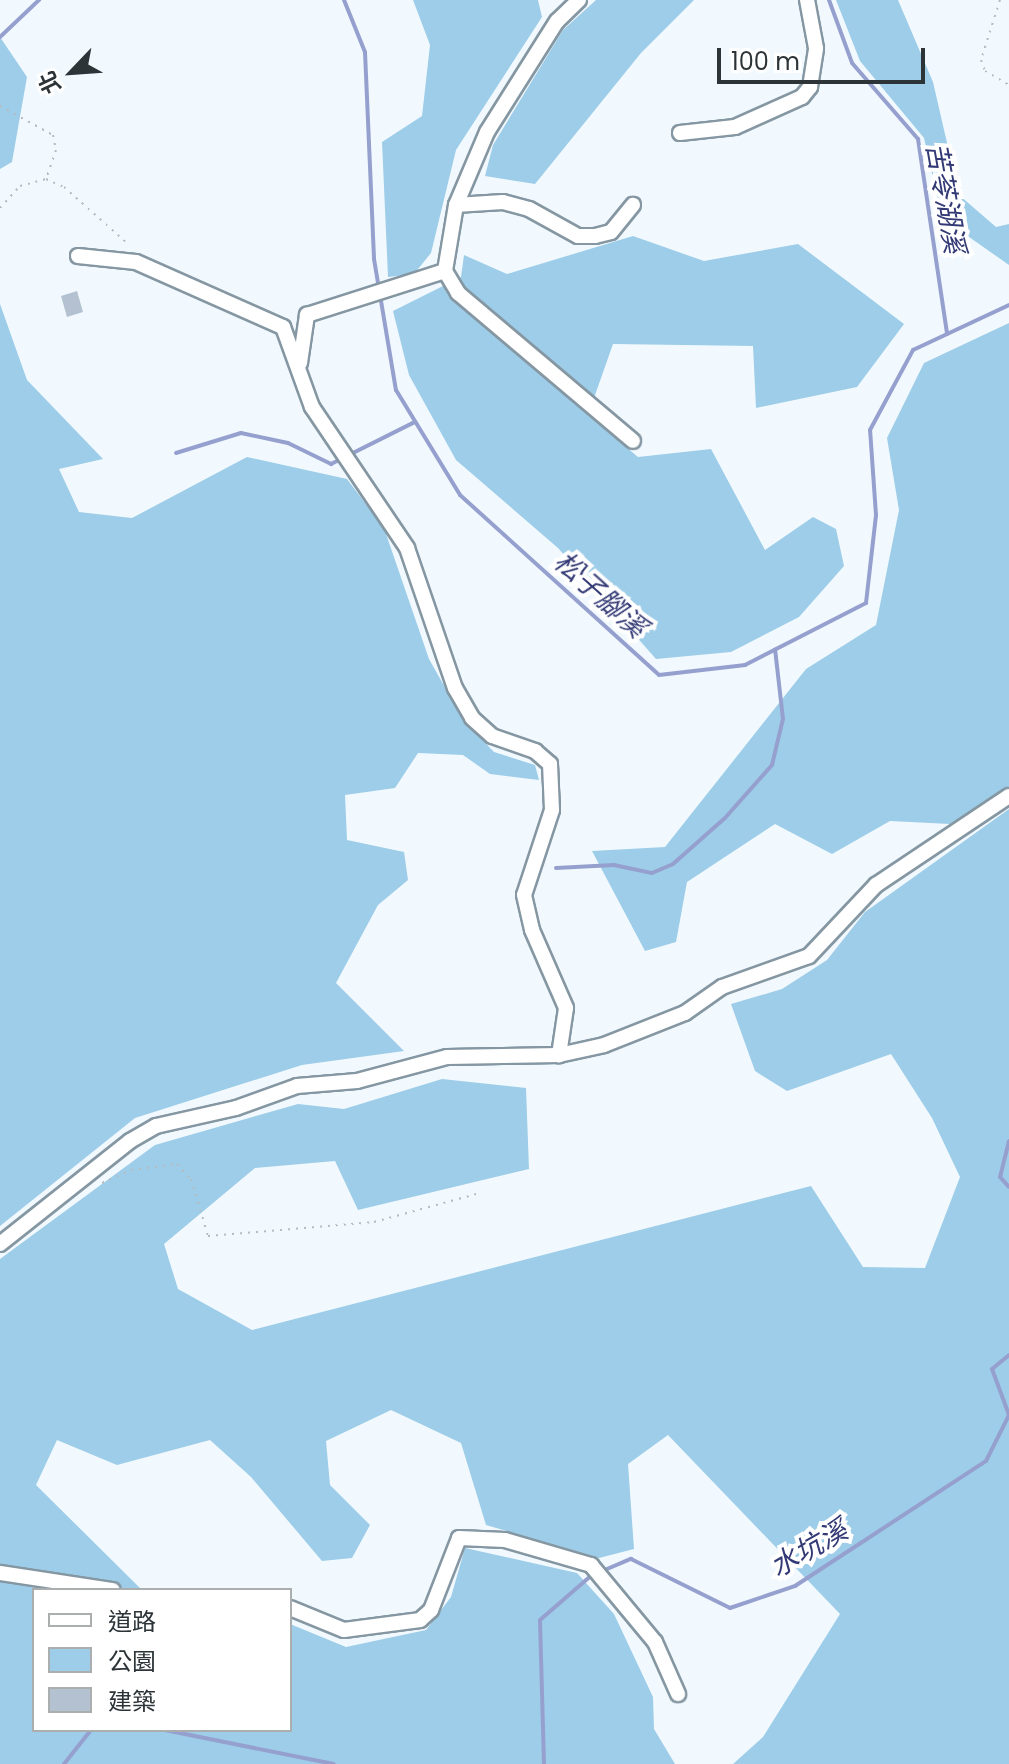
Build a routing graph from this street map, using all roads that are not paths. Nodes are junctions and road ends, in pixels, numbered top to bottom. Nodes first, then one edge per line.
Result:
1 (579, 0) edge
2 (807, 0) edge
3 (680, 133) dead end
4 (456, 205) junction
5 (633, 205) dead end
6 (78, 256) dead end
7 (445, 271) junction
8 (300, 364) junction
9 (633, 441) dead end
10 (1009, 796) edge
11 (559, 1055) junction
12 (0, 1244) edge
13 (0, 1573) edge
14 (100, 1588) edge
15 (292, 1609) edge
16 (678, 1694) dead end

1 - 4 street
2 - 3 street
4 - 5 street
4 - 7 street
6 - 8 street
7 - 8 street
7 - 9 street
8 - 11 street
10 - 11 street
11 - 12 street
13 - 14 street
15 - 16 street

